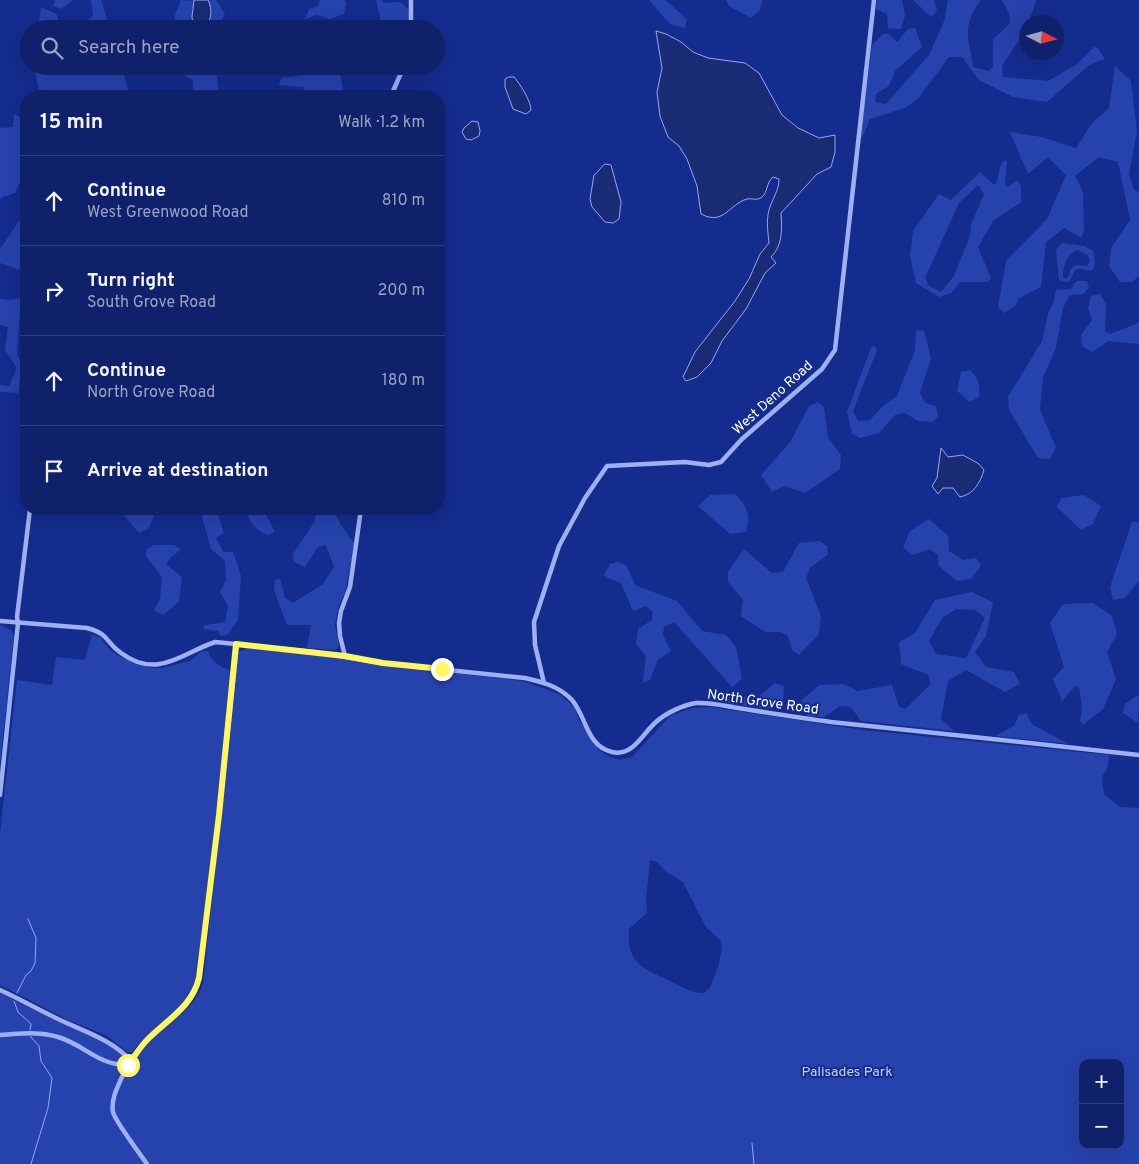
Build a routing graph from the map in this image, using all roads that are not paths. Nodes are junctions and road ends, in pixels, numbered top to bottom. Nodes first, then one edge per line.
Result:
1 (411, 0) edge
2 (874, 0) edge
3 (412, 20) edge
4 (400, 75) edge
5 (394, 90) edge
6 (29, 515) edge
7 (360, 515) edge
8 (0, 621) edge
9 (18, 623) junction
10 (236, 644) junction
11 (345, 656) junction
12 (544, 683) junction
13 (1139, 755) edge
14 (0, 795) edge
15 (0, 990) edge
16 (0, 1036) edge
17 (130, 1063) junction
18 (146, 1164) edge

1 - 3 street
2 - 12 street, West Deno Road
4 - 5 street
6 - 9 street
7 - 11 street
8 - 9 street, North Grove Road
9 - 10 street, North Grove Road
9 - 14 street
10 - 11 street, North Grove Road
10 - 17 street
11 - 12 street, North Grove Road
12 - 13 street, North Grove Road
15 - 17 street
16 - 17 street
17 - 18 street

